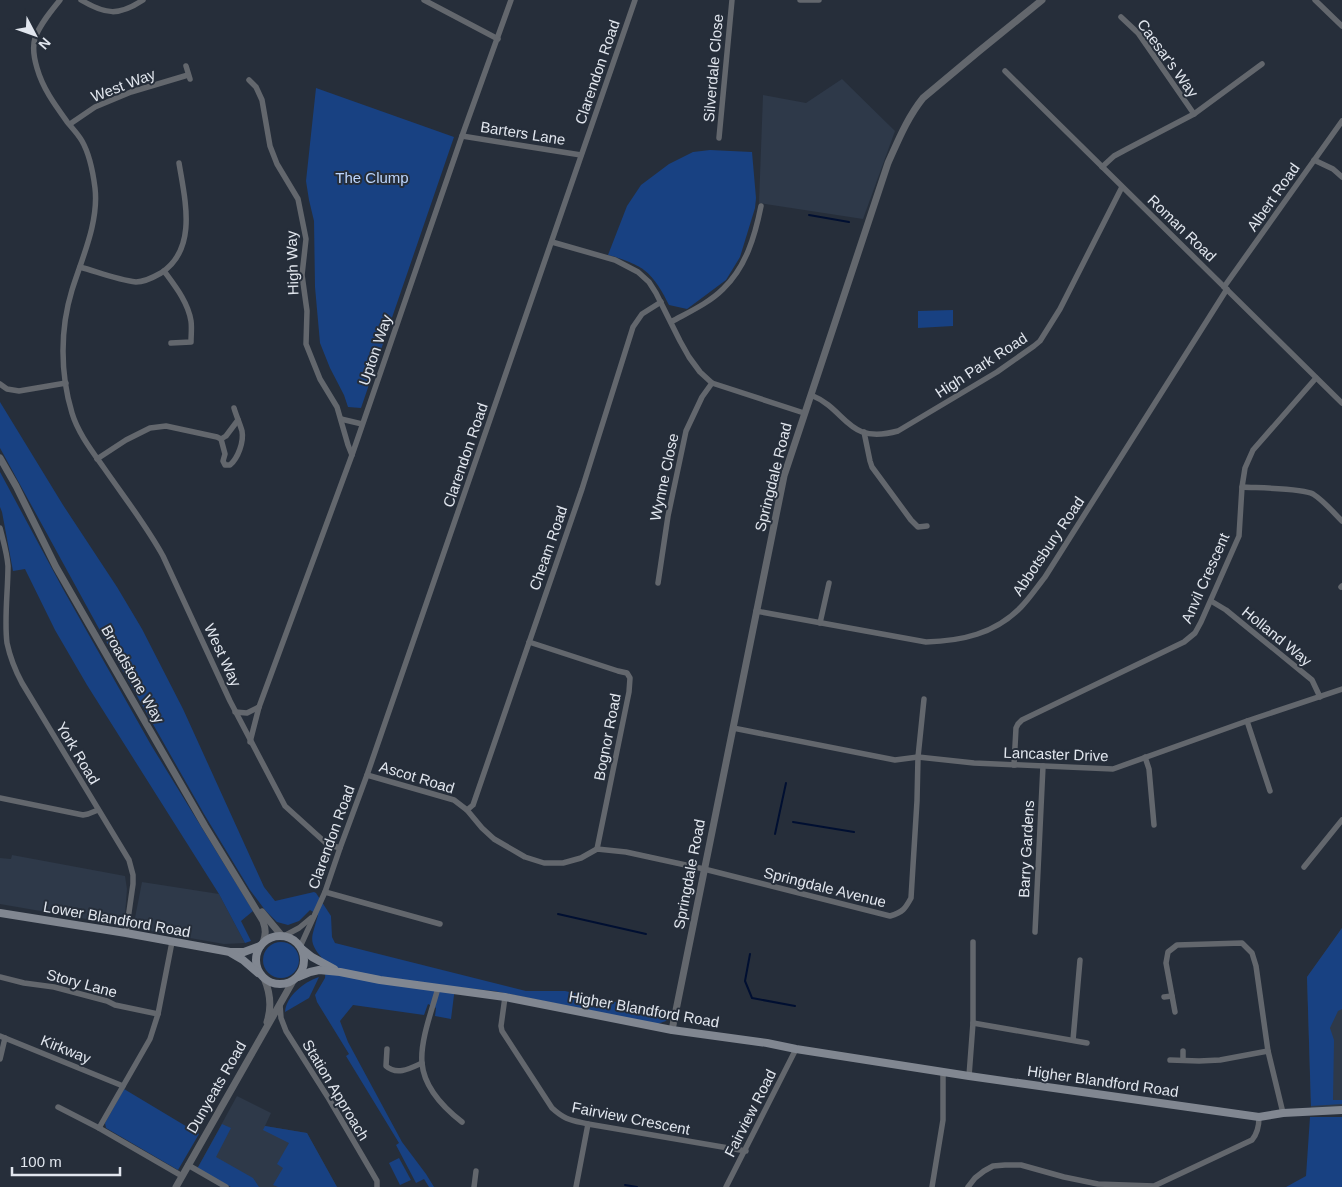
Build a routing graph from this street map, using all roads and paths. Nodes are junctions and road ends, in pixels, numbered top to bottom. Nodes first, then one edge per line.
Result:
1 (60, 0) edge
2 (81, 0) edge
3 (143, 0) edge
4 (424, 0) edge
5 (511, 0) edge
6 (636, 0) edge
7 (732, 0) edge
8 (800, 0) edge
9 (819, 0) edge
10 (1042, 0) edge
11 (1316, 0) edge
12 (1121, 17) dead end
13 (1342, 26) edge
14 (498, 39) junction
15 (1262, 64) dead end
16 (186, 66) dead end
17 (1005, 71) dead end
18 (249, 80) dead end
19 (1194, 114) junction
20 (1342, 121) edge
21 (70, 124) junction
22 (462, 136) junction
23 (719, 138) dead end
24 (581, 155) junction
25 (1314, 160) junction
26 (179, 163) dead end
27 (1102, 167) junction
28 (1342, 177) edge
29 (1122, 187) junction
30 (761, 206) dead end
31 (552, 242) junction
32 (80, 267) junction
33 (164, 271) junction
34 (1226, 288) junction
35 (661, 302) junction
36 (671, 322) junction
37 (171, 343) dead end
38 (1316, 378) junction
39 (66, 383) junction
40 (712, 383) junction
41 (0, 384) edge
42 (810, 395) junction
43 (1342, 403) edge
44 (234, 408) dead end
45 (804, 413) junction
46 (341, 419) junction
47 (238, 420) junction
48 (362, 424) junction
49 (864, 432) junction
50 (221, 440) junction
51 (352, 455) junction
52 (0, 458) edge
53 (97, 459) junction
54 (1242, 487) junction
55 (1342, 521) edge
56 (927, 526) dead end
57 (0, 528) edge
58 (0, 582) edge
59 (7, 582) junction
60 (658, 583) dead end
61 (829, 583) dead end
62 (1211, 601) junction
63 (756, 611) junction
64 (820, 624) junction
65 (530, 642) junction
66 (0, 643) edge
67 (7, 643) junction
68 (1342, 689) edge
69 (1320, 697) junction
70 (924, 699) dead end
71 (259, 707) junction
72 (235, 712) junction
73 (1247, 722) junction
74 (732, 728) junction
75 (250, 742) junction
76 (918, 757) junction
77 (1145, 757) junction
78 (1014, 765) junction
79 (1043, 766) junction
80 (366, 775) junction
81 (1270, 791) dead end
82 (0, 798) edge
83 (98, 810) junction
84 (467, 810) junction
85 (1342, 820) edge
86 (1154, 825) dead end
87 (340, 848) junction
88 (597, 849) junction
89 (1304, 867) dead end
90 (704, 868) junction
91 (325, 892) junction
92 (250, 899) junction
93 (0, 913) edge
94 (313, 916) junction
95 (440, 924) dead end
96 (1035, 932) dead end
97 (126, 933) junction
98 (283, 936) junction
99 (172, 942) junction
100 (973, 942) dead end
101 (262, 944) junction
102 (301, 948) junction
103 (230, 952) junction
104 (1080, 960) dead end
105 (340, 972) junction
106 (0, 977) edge
107 (262, 977) junction
108 (295, 979) junction
109 (438, 988) junction
110 (1172, 996) junction
111 (505, 997) junction
112 (1164, 997) dead end
113 (281, 1003) junction
114 (1175, 1012) dead end
115 (158, 1014) junction
116 (974, 1023) junction
117 (266, 1027) junction
118 (672, 1030) junction
119 (2, 1037) edge
120 (1073, 1040) junction
121 (1087, 1043) dead end
122 (387, 1049) dead end
123 (796, 1049) junction
124 (1183, 1051) dead end
125 (1268, 1051) junction
126 (0, 1059) edge
127 (1170, 1060) dead end
128 (1183, 1060) junction
129 (422, 1063) junction
130 (943, 1072) junction
131 (969, 1076) junction
132 (123, 1086) junction
133 (58, 1107) dead end
134 (1342, 1110) edge
135 (1283, 1113) junction
136 (1259, 1117) junction
137 (462, 1122) dead end
138 (588, 1124) junction
139 (99, 1128) junction
140 (746, 1151) junction
141 (188, 1166) junction
142 (476, 1171) dead end
143 (182, 1176) junction
144 (1101, 1185) edge
145 (176, 1187) edge
146 (226, 1187) edge
147 (377, 1187) edge
148 (474, 1187) edge
149 (576, 1187) edge
150 (726, 1187) edge
151 (932, 1187) edge
152 (968, 1187) edge

1 - 21 street, West Way
2 - 3 street
4 - 14 street
5 - 14 street, Upton Way
6 - 24 street, Clarendon Road
7 - 23 street, Silverdale Close
8 - 9 street
10 - 42 street, Springdale Road
11 - 13 street
12 - 19 street, Caesar's Way
14 - 22 street, Upton Way
15 - 19 street, Caesar's Way
16 - 21 street, West Way
17 - 27 street, Roman Road
18 - 46 street, High Way
19 - 27 street, Caesar's Way
20 - 25 street, Albert Road
21 - 32 street, West Way
22 - 24 street, Barters Lane
22 - 48 street, Upton Way
24 - 31 street, Clarendon Road
25 - 28 street
25 - 34 street, Albert Road
26 - 33 street
27 - 29 street, Roman Road
29 - 34 street, Roman Road
29 - 49 street, High Park Road
30 - 36 street
31 - 35 street
31 - 80 street, Clarendon Road
32 - 33 street
32 - 39 street, West Way
33 - 37 street
34 - 38 street, Roman Road
34 - 64 street, Abbotsbury Road
35 - 36 street
35 - 65 street, Cheam Road
36 - 40 street
38 - 43 street, Roman Road
38 - 54 street, Anvil Crescent
39 - 41 street
39 - 53 street, West Way
40 - 45 street
40 - 60 street, Wynne Close
42 - 45 street, Springdale Road
42 - 49 street, High Park Road
44 - 47 street
45 - 63 street, Springdale Road
46 - 48 street
46 - 51 street, High Way
47 - 50 street
47 - 50 street
48 - 51 street, Upton Way
49 - 56 street
50 - 53 street
51 - 71 street, Upton Way
52 - 92 street, Broadstone Way
53 - 72 street, West Way
54 - 55 street
54 - 62 street, Anvil Crescent
57 - 59 street, York Road
58 - 59 street
59 - 67 street, York Road
61 - 64 street
62 - 69 street, Holland Way
62 - 78 street, Anvil Crescent
63 - 64 street, Abbotsbury Road
63 - 74 street, Springdale Road
65 - 84 street, Cheam Road
65 - 88 street, Bognor Road
66 - 67 street
67 - 83 street, York Road
68 - 69 street, Lancaster Drive
69 - 73 street, Lancaster Drive
70 - 76 street, Springdale Avenue
71 - 72 street
71 - 75 street, Upton Way
72 - 75 street, West Way
73 - 77 street, Lancaster Drive
73 - 81 street
74 - 76 street
74 - 90 street, Springdale Road
75 - 87 street, West Way
76 - 78 street, Lancaster Drive
76 - 90 street, Springdale Avenue
77 - 79 street, Lancaster Drive
77 - 86 street
78 - 79 street, Lancaster Drive
79 - 96 street, Barry Gardens
80 - 84 street, Ascot Road
80 - 87 street, Clarendon Road
82 - 83 street
83 - 97 street, York Road
84 - 88 street, Ascot Road
85 - 89 street
87 - 91 street, Clarendon Road
88 - 90 street
90 - 118 street, Springdale Road
91 - 94 street, Clarendon Road
91 - 95 street
92 - 98 street, Broadstone Way
92 - 101 street, Broadstone Way
93 - 97 main road, Lower Blandford Road
94 - 98 street, Clarendon Road
94 - 102 street, Clarendon Road
97 - 99 main road, Lower Blandford Road
98 - 101 main road
98 - 102 main road
99 - 103 main road, Lower Blandford Road
99 - 115 street
100 - 116 street
101 - 103 main road, Lower Blandford Road
101 - 107 main road
102 - 105 main road, Higher Blandford Road
102 - 108 main road
103 - 107 main road, Lower Blandford Road
104 - 120 street
105 - 108 main road, Higher Blandford Road
105 - 109 main road, Higher Blandford Road
106 - 115 street, Story Lane
107 - 108 main road
107 - 117 street, Dunyeats Road
108 - 113 street, Dunyeats Road
109 - 111 main road, Higher Blandford Road
109 - 129 street
110 - 112 street
110 - 114 street
110 - 125 street
111 - 118 main road, Higher Blandford Road
111 - 138 street, Fairview Crescent
113 - 117 street, Dunyeats Road
113 - 147 street, Station Approach
115 - 132 street
116 - 120 street
116 - 131 street
117 - 141 street, Dunyeats Road
118 - 123 main road, Higher Blandford Road
119 - 126 street
119 - 132 street, Kirkway
120 - 121 street
122 - 129 street
123 - 130 main road, Higher Blandford Road
123 - 140 street, Fairview Road
124 - 128 street
125 - 128 street
125 - 135 street
127 - 128 street
129 - 137 street
130 - 131 main road, Higher Blandford Road
130 - 151 street
131 - 136 main road, Higher Blandford Road
132 - 139 street
133 - 139 street
134 - 135 main road, Higher Blandford Road
135 - 136 main road, Higher Blandford Road
136 - 144 street
138 - 140 street, Fairview Crescent
138 - 149 street
139 - 143 street
140 - 150 street, Fairview Road
141 - 143 street, Dunyeats Road
141 - 146 street
142 - 148 street
143 - 145 street, Dunyeats Road
144 - 152 street

